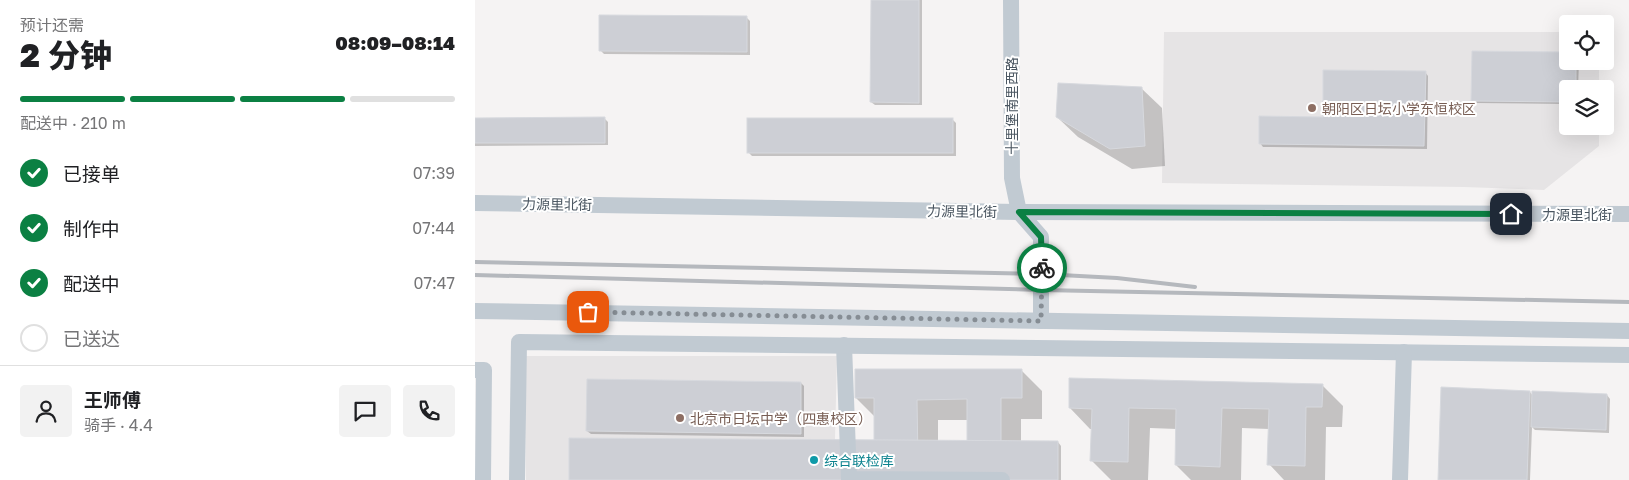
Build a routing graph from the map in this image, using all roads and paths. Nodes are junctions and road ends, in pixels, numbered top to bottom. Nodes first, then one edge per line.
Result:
1 (1011, 0) edge
2 (475, 202) edge
3 (1019, 212) junction
4 (1629, 214) edge
5 (475, 311) edge
6 (1041, 321) junction
7 (1629, 331) edge
8 (844, 345) junction
9 (1404, 352) junction
10 (1629, 355) edge
11 (475, 370) edge
12 (483, 480) edge
13 (517, 480) edge
14 (1002, 480) edge
15 (1400, 480) edge

1 - 3 street, 十里堡南里西路
2 - 3 street, 力源里北街
3 - 4 street, 力源里北街
3 - 6 street
5 - 6 street
6 - 7 street
8 - 9 street
8 - 13 street
8 - 14 street
9 - 10 street
9 - 15 street
11 - 12 street

